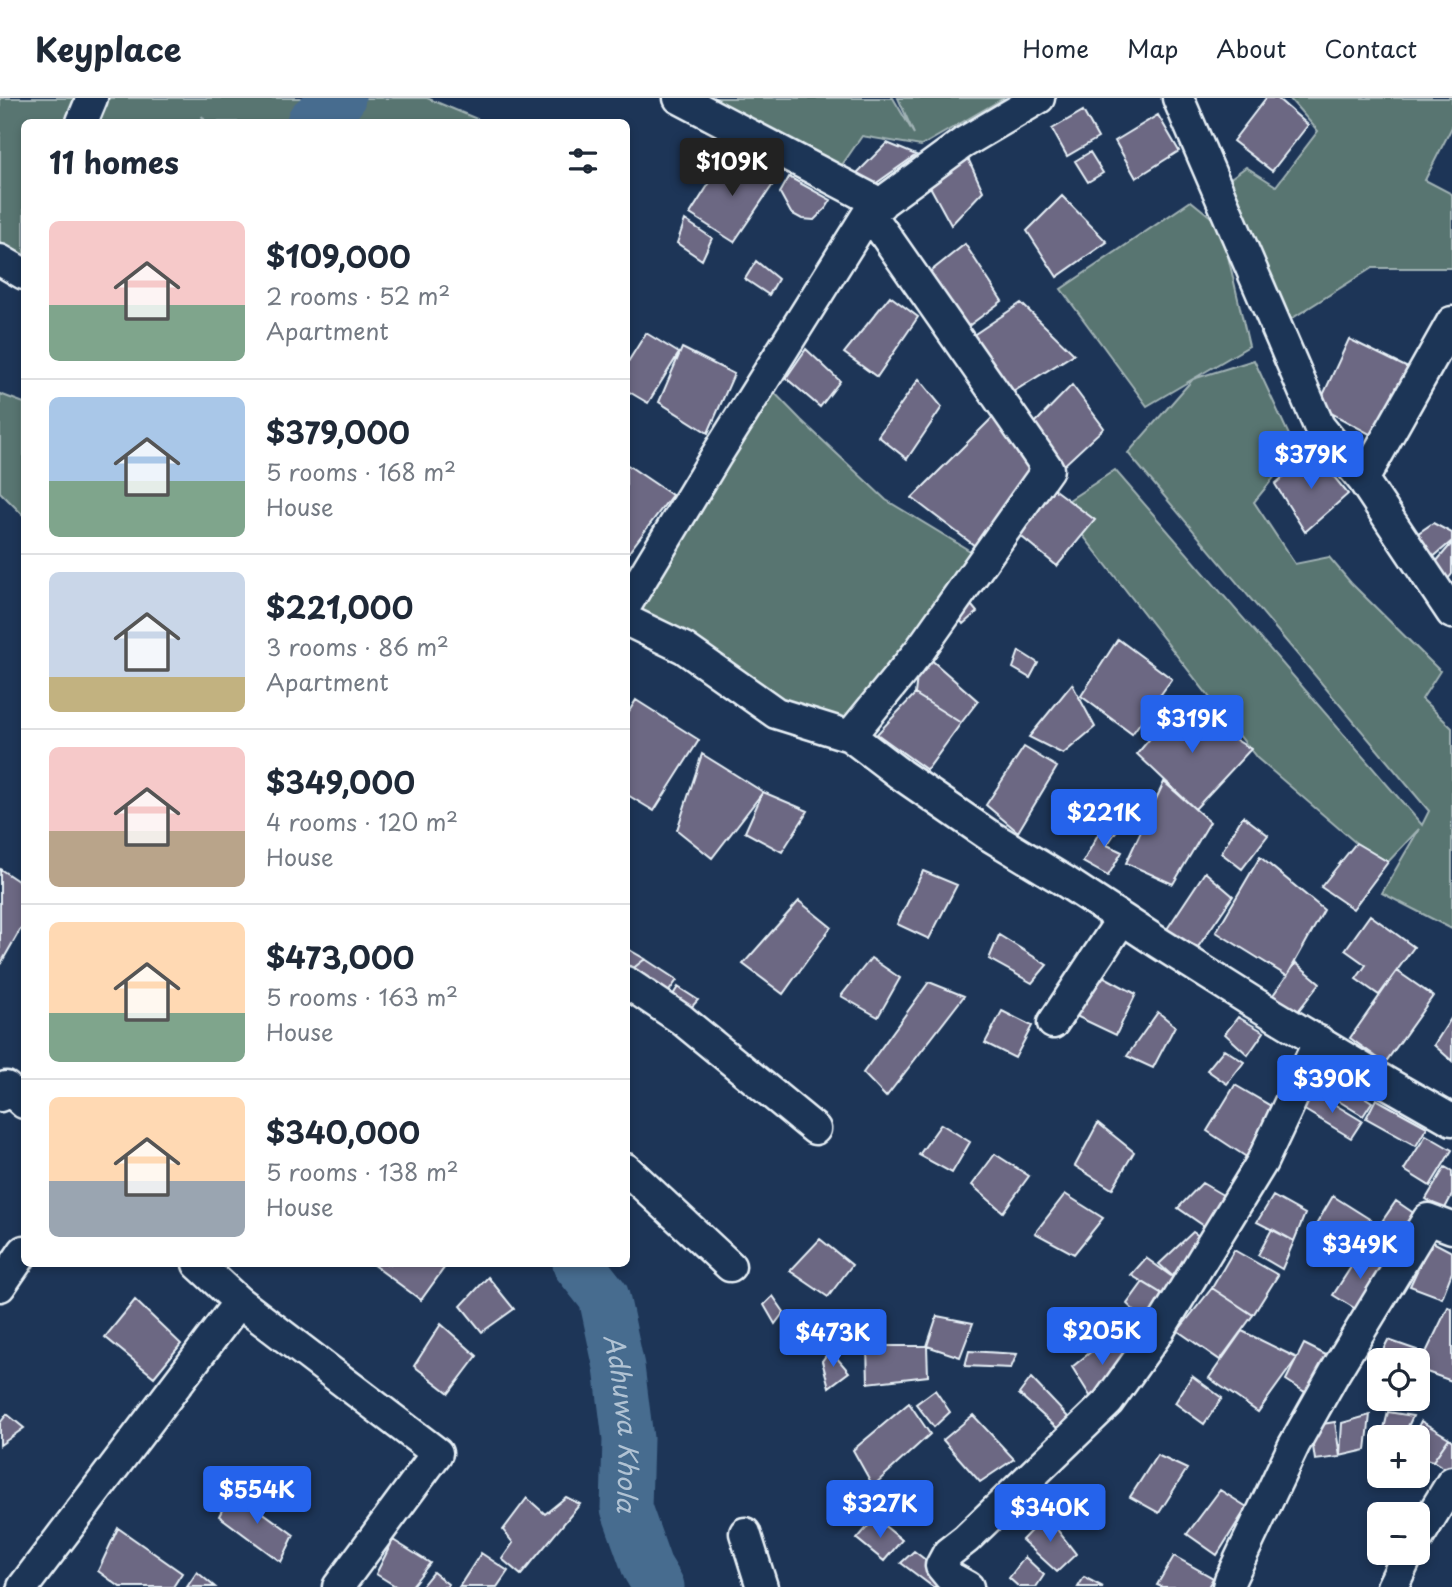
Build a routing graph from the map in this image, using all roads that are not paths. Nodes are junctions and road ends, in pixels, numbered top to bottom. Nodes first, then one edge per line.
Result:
1 (92, 98) edge
2 (680, 98) edge
3 (1039, 98) edge
4 (1178, 98) edge
5 (83, 119) edge
6 (875, 208) junction
7 (1452, 322) edge
8 (1363, 480) junction
9 (630, 598) edge
10 (1452, 612) edge
11 (630, 622) edge
12 (850, 736) junction
13 (1122, 919) junction
14 (630, 985) edge
15 (1053, 1023) dead end
16 (1319, 1041) junction
17 (0, 1096) edge
18 (21, 1100) edge
19 (1452, 1120) edge
20 (815, 1129) dead end
21 (630, 1173) edge
22 (1452, 1227) edge
23 (21, 1255) edge
24 (730, 1266) dead end
25 (201, 1267) edge
26 (0, 1286) edge
27 (239, 1302) junction
28 (1447, 1500) edge
29 (1430, 1522) edge
30 (746, 1533) dead end
31 (1403, 1565) edge
32 (23, 1587) edge
33 (338, 1587) edge
34 (762, 1587) edge
35 (968, 1587) edge
36 (1228, 1587) edge
37 (1392, 1587) edge

1 - 5 street
2 - 6 street
3 - 6 street
4 - 8 street
6 - 9 street
6 - 12 street
7 - 8 street
8 - 10 street
11 - 12 street
12 - 13 street
13 - 15 street
13 - 16 street
14 - 20 street
16 - 19 street
16 - 35 street
17 - 18 street
21 - 24 street
22 - 36 street
23 - 26 street
25 - 27 street
27 - 32 street
27 - 33 street
28 - 29 street
30 - 34 street
31 - 37 street

